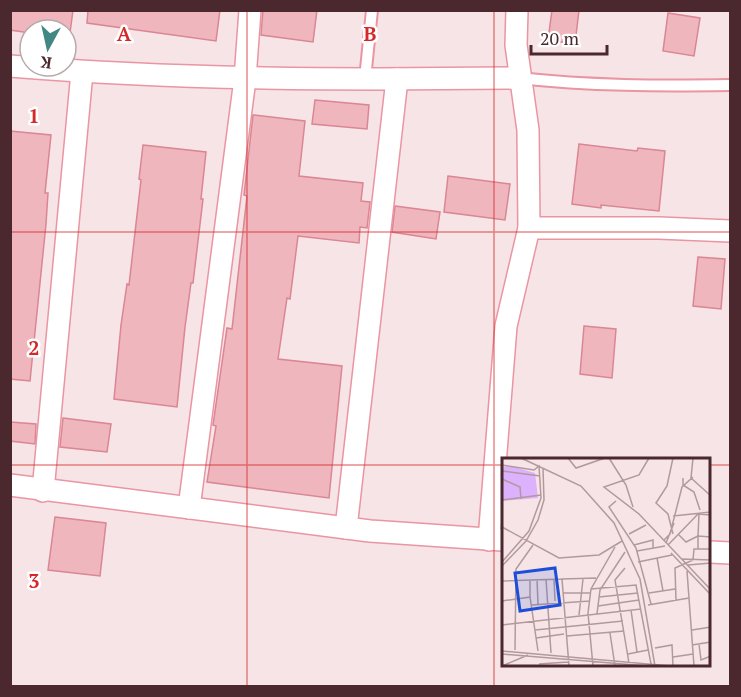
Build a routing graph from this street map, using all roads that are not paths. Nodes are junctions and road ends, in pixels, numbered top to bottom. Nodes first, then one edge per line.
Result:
1 (250, 10) edge
2 (372, 10) edge
3 (517, 10) edge
4 (10, 66) edge
5 (82, 72) junction
6 (519, 78) junction
7 (246, 79) junction
8 (365, 79) junction
9 (397, 79) junction
10 (730, 85) edge
11 (529, 228) junction
12 (730, 231) edge
13 (10, 485) edge
14 (43, 490) junction
15 (189, 508) junction
16 (346, 528) junction
17 (497, 540) edge
18 (711, 552) edge
19 (730, 553) edge

1 - 7 street
2 - 8 lane
3 - 6 street
4 - 5 street
5 - 7 street
5 - 14 street
6 - 9 street
6 - 10 lane
6 - 11 street
7 - 8 street
7 - 15 street
8 - 9 street
9 - 16 street
11 - 12 street
11 - 17 street
13 - 14 street
14 - 15 street
15 - 16 street
16 - 17 street
18 - 19 street

